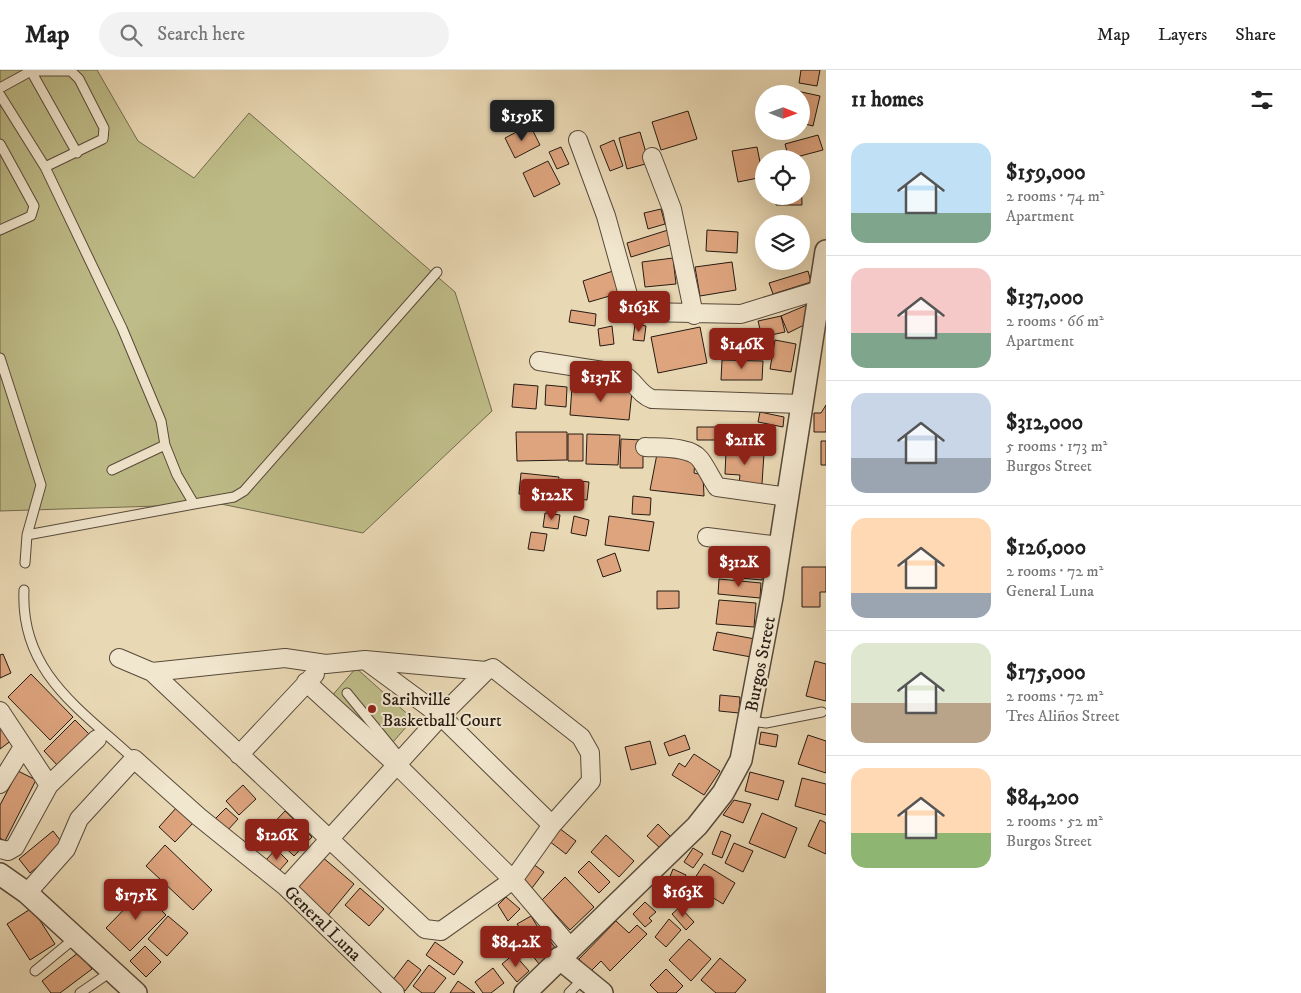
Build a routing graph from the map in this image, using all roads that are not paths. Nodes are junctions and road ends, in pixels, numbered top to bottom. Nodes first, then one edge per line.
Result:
1 (30, 71) edge
2 (0, 88) edge
3 (0, 95) edge
4 (578, 140) dead end
5 (0, 144) edge
6 (76, 153) junction
7 (652, 157) dead end
8 (45, 167) junction
9 (0, 230) edge
10 (826, 251) edge
11 (437, 272) dead end
12 (823, 288) edge
13 (694, 315) junction
14 (0, 358) edge
15 (539, 362) dead end
16 (803, 404) junction
17 (165, 445) junction
18 (645, 447) dead end
19 (112, 470) dead end
20 (788, 497) junction
21 (194, 504) junction
22 (27, 536) junction
23 (707, 537) dead end
24 (780, 546) junction
25 (25, 563) dead end
26 (24, 590) dead end
27 (119, 658) dead end
28 (365, 660) junction
29 (326, 664) junction
30 (486, 671) junction
31 (152, 672) junction
32 (306, 682) junction
33 (347, 693) dead end
34 (0, 711) edge
35 (822, 712) dead end
36 (441, 716) junction
37 (748, 721) junction
38 (97, 739) dead end
39 (23, 747) junction
40 (239, 755) junction
41 (134, 759) junction
42 (399, 762) junction
43 (0, 784) edge
44 (49, 786) junction
45 (552, 825) junction
46 (330, 839) junction
47 (0, 849) edge
48 (0, 874) edge
49 (513, 880) junction
50 (286, 887) junction
51 (27, 892) junction
52 (76, 937) junction
53 (565, 953) junction
54 (35, 971) dead end
55 (112, 971) junction
56 (577, 986) edge
57 (80, 993) edge
58 (136, 993) edge
59 (395, 993) edge
60 (524, 993) edge
61 (602, 993) edge

1 - 2 lane
1 - 6 lane
1 - 6 lane
3 - 8 lane
4 - 13 street
5 - 9 lane
6 - 8 lane
7 - 13 street
8 - 17 lane
10 - 12 street, Burgos Street
11 - 21 lane
12 - 13 street
12 - 16 street, Burgos Street
14 - 22 lane
15 - 16 street
16 - 20 street, Burgos Street
17 - 19 lane
17 - 21 lane
18 - 20 street
20 - 24 street, Burgos Street
21 - 22 lane
22 - 25 lane
23 - 24 street
24 - 37 street, Burgos Street
26 - 41 lane
27 - 31 street
28 - 29 street
28 - 30 street
28 - 36 street
29 - 31 street
29 - 32 street
30 - 36 street
30 - 45 street
31 - 40 street
32 - 40 street
32 - 42 street
33 - 42 lane
34 - 39 street
35 - 37 lane
36 - 42 street
36 - 45 street
37 - 53 street, Burgos Street
38 - 44 street
39 - 43 street
39 - 44 street
40 - 46 street
41 - 50 street, General Luna
41 - 51 street
42 - 46 street
42 - 49 street
44 - 47 street
45 - 49 street
46 - 49 street
46 - 50 street
48 - 51 street
49 - 53 street
50 - 59 street, General Luna
51 - 52 street
52 - 54 lane
52 - 55 street
53 - 56 street
53 - 60 street, Burgos Street
55 - 57 lane
55 - 58 street
56 - 61 street

